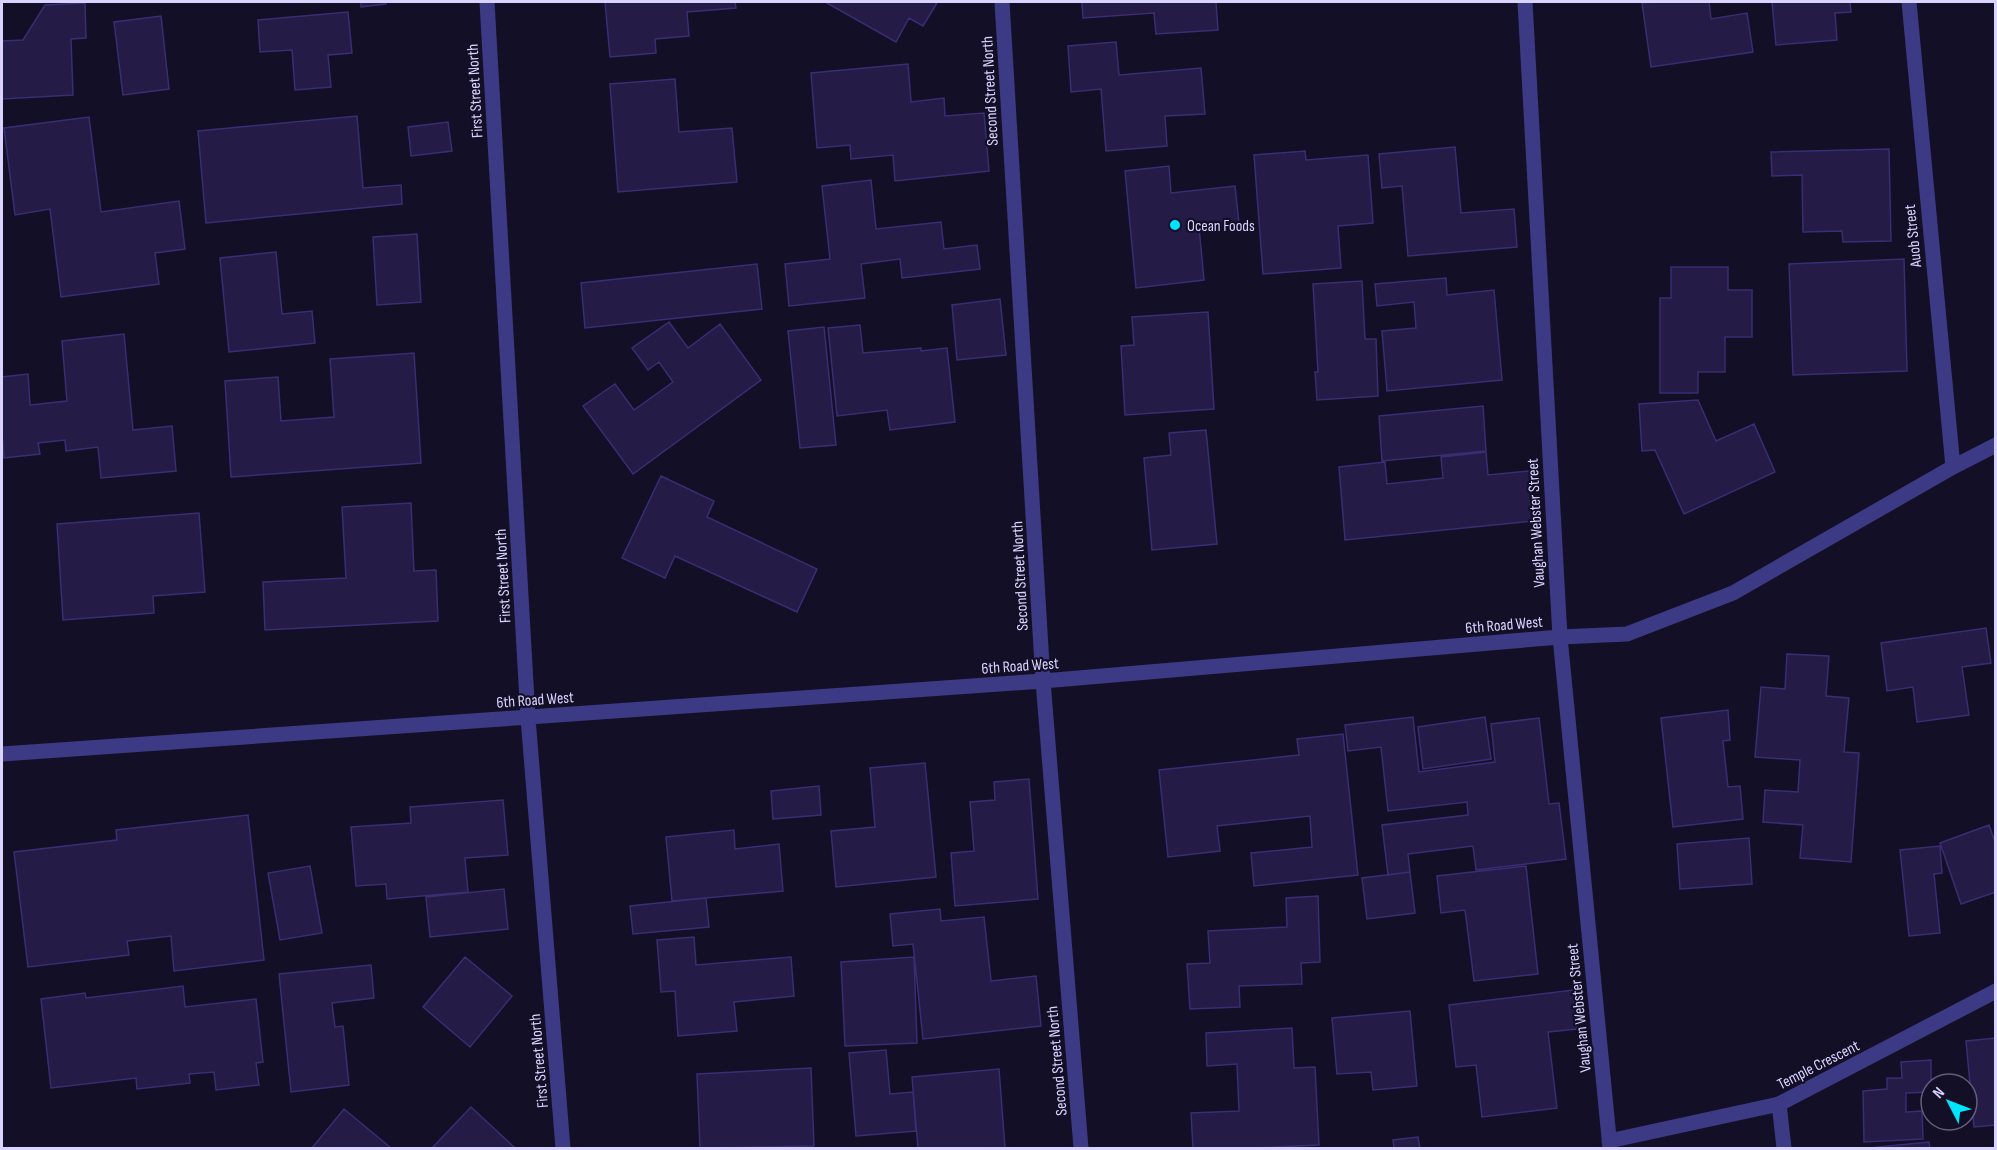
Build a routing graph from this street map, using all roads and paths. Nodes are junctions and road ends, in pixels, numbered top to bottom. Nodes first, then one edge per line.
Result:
1 (486, 2) edge
2 (1002, 2) edge
3 (1525, 2) edge
4 (1909, 2) edge
5 (1995, 445) edge
6 (1953, 468) junction
7 (1560, 637) junction
8 (1043, 681) junction
9 (528, 718) junction
10 (2, 754) edge
11 (1995, 992) edge
12 (1779, 1104) junction
13 (1609, 1145) edge
14 (563, 1149) edge
15 (1081, 1149) edge
16 (1784, 1149) edge

1 - 9 street, First Street North
2 - 8 street, Second Street North
3 - 7 street, Vaughan Webster Street
4 - 6 street, Auob Street
5 - 6 street, 6th Road West
6 - 7 street, 6th Road West
7 - 8 street, 6th Road West
7 - 13 street, Vaughan Webster Street
8 - 9 street, 6th Road West
8 - 15 street, Second Street North
9 - 10 street, 6th Road West
9 - 14 street, First Street North
11 - 12 street, Temple Crescent
12 - 13 street, Temple Crescent
12 - 16 street

